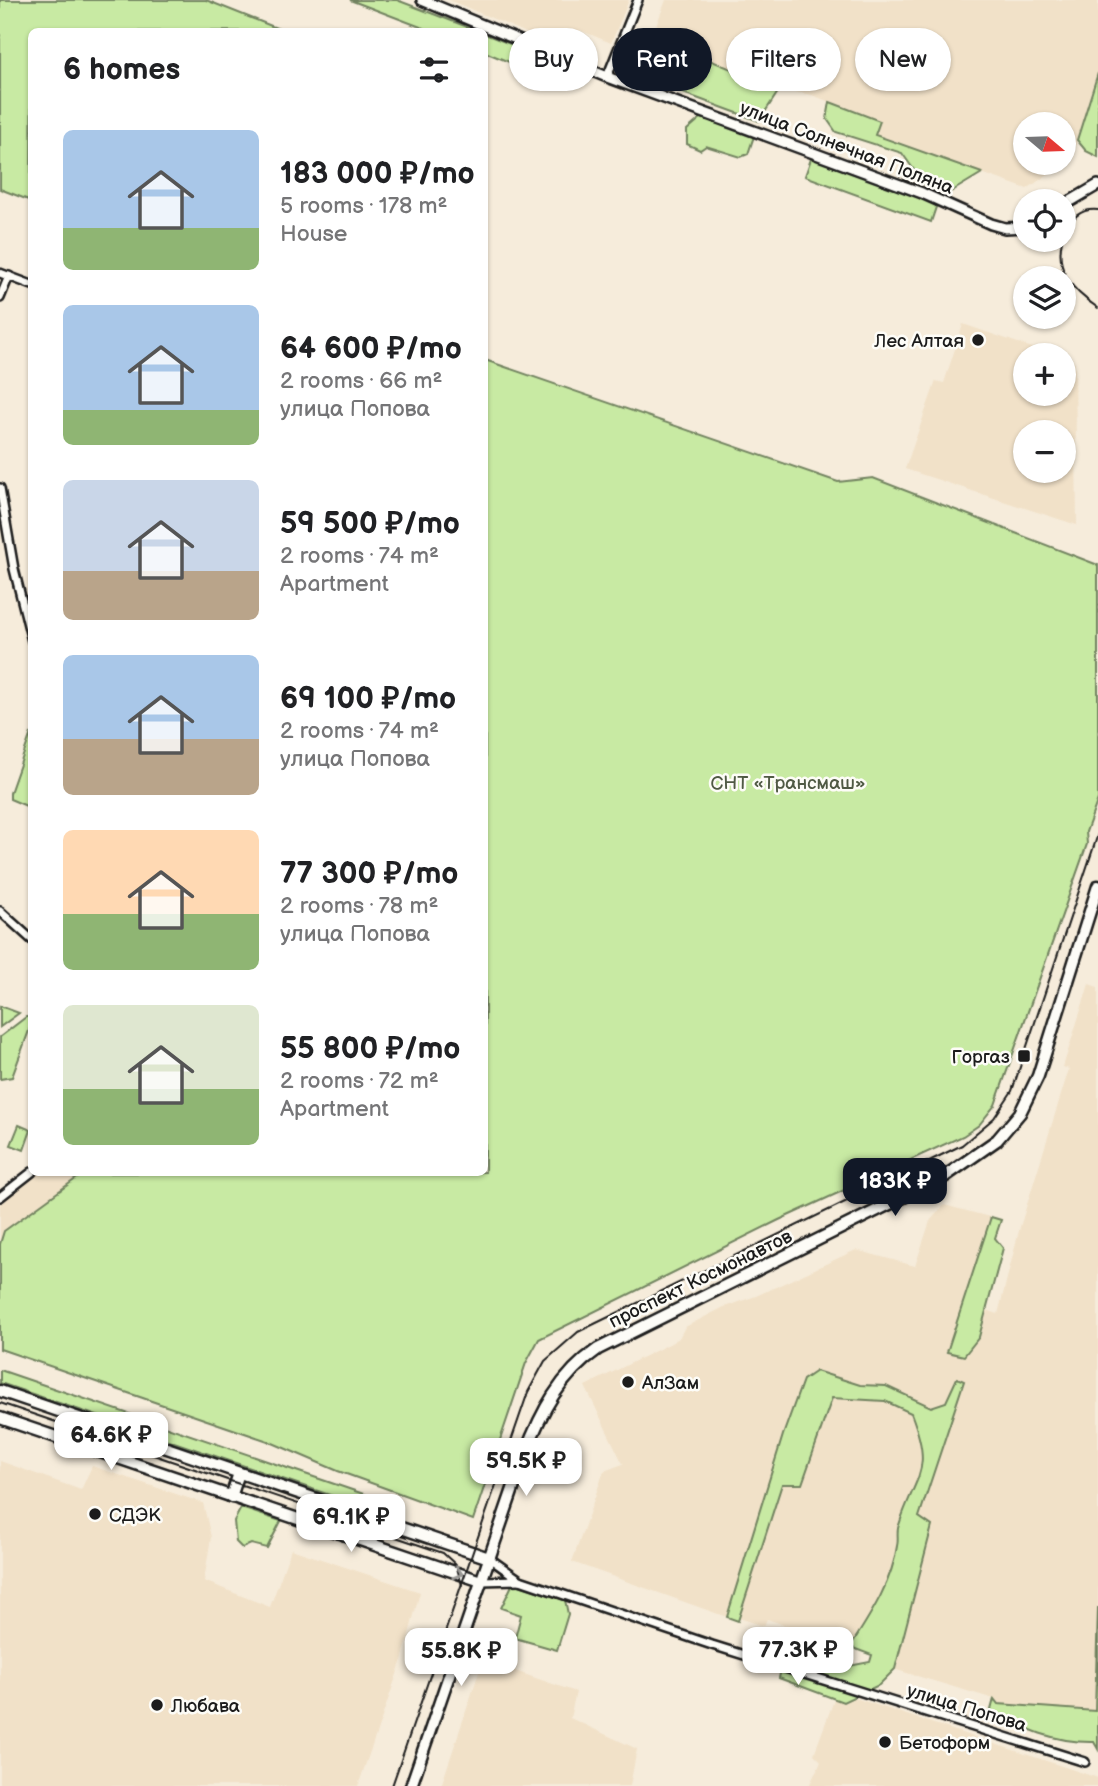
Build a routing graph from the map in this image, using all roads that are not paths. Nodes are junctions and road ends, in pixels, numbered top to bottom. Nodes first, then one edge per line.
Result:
1 (422, 0) edge
2 (638, 0) edge
3 (607, 77) junction
4 (1098, 185) edge
5 (1076, 198) edge
6 (1013, 227) edge
7 (0, 273) edge
8 (9, 276) junction
9 (28, 283) edge
10 (0, 298) edge
11 (0, 488) edge
12 (28, 625) edge
13 (1098, 886) edge
14 (0, 911) edge
15 (28, 936) edge
16 (28, 1175) edge
17 (0, 1197) edge
18 (0, 1391) edge
19 (0, 1418) edge
20 (239, 1473) junction
21 (231, 1497) junction
22 (489, 1558) junction
23 (520, 1580) junction
24 (481, 1581) junction
25 (1085, 1762) dead end
26 (411, 1786) edge

1 - 3 street, улица Солнечная Поляна
2 - 3 street
3 - 6 street, улица Солнечная Поляна
4 - 5 street
7 - 8 street
8 - 9 street
8 - 10 street
11 - 12 street
13 - 22 main road, проспект Космонавтов
14 - 15 street
16 - 17 street
18 - 20 main road, улица Попова
19 - 21 main road, улица Попова
20 - 21 main road
20 - 22 main road, улица Попова
21 -> 24 main road, улица Попова
22 - 23 street, улица Попова
22 - 24 main road, проспект Космонавтов
23 - 24 street, улица Попова
23 - 25 street, улица Попова
24 - 26 main road, проспект Космонавтов

